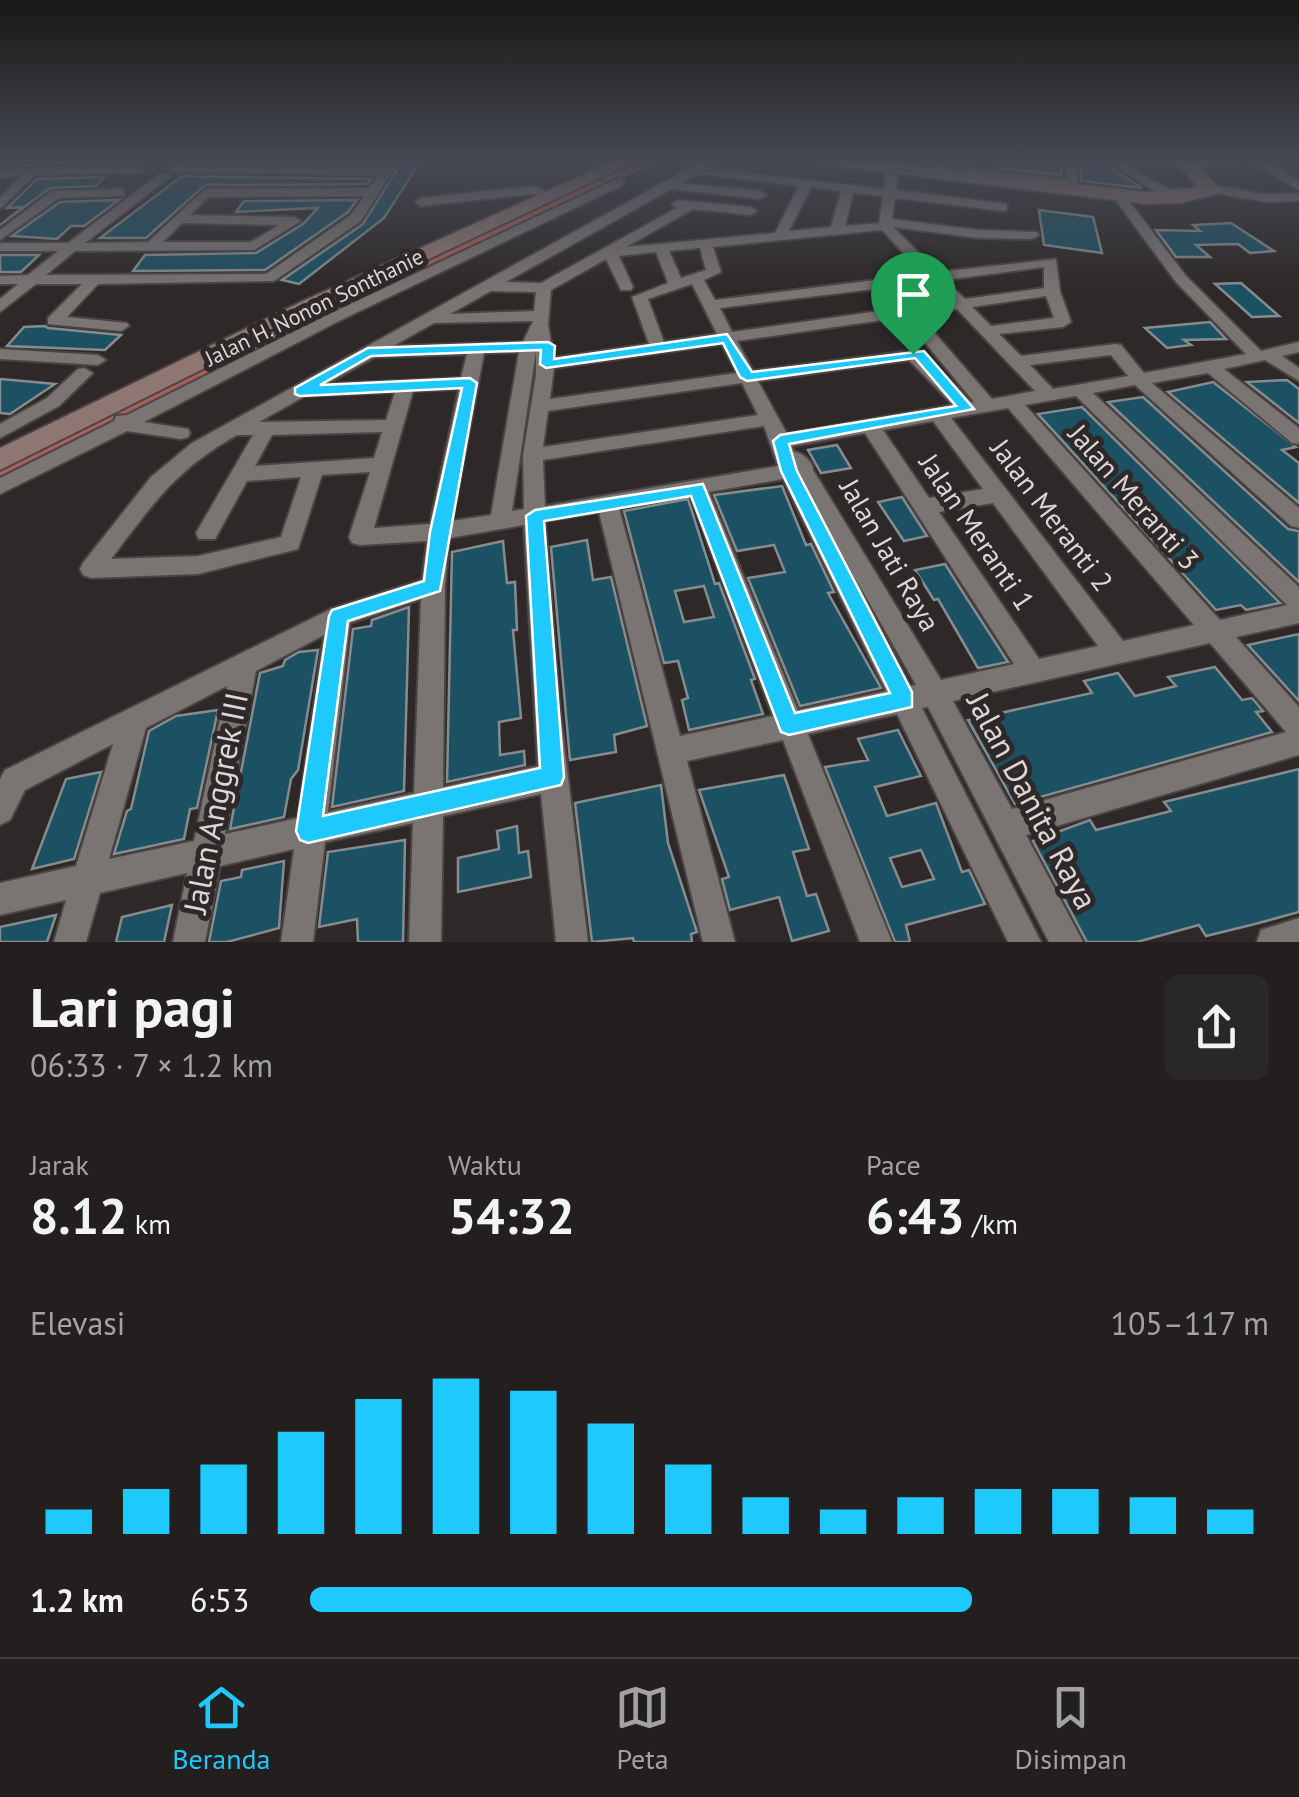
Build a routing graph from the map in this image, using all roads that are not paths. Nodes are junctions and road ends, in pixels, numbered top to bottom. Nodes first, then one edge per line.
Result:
1 (43, 204) edge
2 (107, 204) edge
3 (122, 204) edge
4 (196, 204) edge
5 (366, 204) edge
6 (551, 204) edge
7 (634, 204) edge
8 (649, 204) edge
9 (755, 204) edge
10 (796, 204) edge
11 (844, 204) edge
12 (888, 204) edge
13 (980, 204) edge
14 (1125, 204) edge
15 (1003, 207) dead end
16 (751, 211) junction
17 (179, 220) junction
18 (885, 224) junction
19 (696, 226) junction
20 (837, 230) junction
21 (0, 236) edge
22 (780, 236) junction
23 (735, 240) junction
24 (0, 247) edge
25 (68, 247) junction
26 (1040, 247) junction
27 (150, 248) junction
28 (660, 248) junction
29 (610, 253) junction
30 (932, 275) junction
31 (696, 278) junction
32 (0, 280) edge
33 (32, 280) junction
34 (92, 282) junction
35 (676, 285) junction
36 (487, 286) junction
37 (851, 286) junction
38 (626, 287) dead end
39 (544, 288) junction
40 (1052, 291) junction
41 (958, 302) junction
42 (710, 305) junction
43 (0, 307) edge
44 (906, 310) junction
45 (877, 314) junction
46 (428, 319) junction
47 (540, 321) junction
48 (120, 326) dead end
49 (987, 332) junction
50 (727, 338) junction
51 (658, 347) junction
52 (1299, 347) edge
53 (476, 348) junction
54 (368, 352) junction
55 (541, 352) junction
56 (0, 354) edge
57 (1263, 355) junction
58 (98, 360) dead end
59 (1018, 362) junction
60 (0, 366) edge
61 (1211, 367) junction
62 (1299, 376) edge
63 (747, 377) junction
64 (1138, 379) junction
65 (470, 383) junction
66 (406, 386) junction
67 (1079, 388) junction
68 (300, 391) junction
69 (1048, 394) junction
70 (1012, 401) junction
71 (987, 405) junction
72 (540, 406) junction
73 (967, 409) junction
74 (938, 414) junction
75 (119, 416) junction
76 (0, 418) edge
77 (769, 419) junction
78 (23, 420) junction
79 (393, 426) junction
80 (871, 426) junction
81 (266, 428) junction
82 (232, 429) junction
83 (0, 432) edge
84 (181, 433) dead end
85 (1299, 438) edge
86 (780, 441) junction
87 (533, 455) junction
88 (0, 460) edge
89 (382, 464) junction
90 (314, 469) junction
91 (796, 470) junction
92 (240, 474) junction
93 (0, 486) edge
94 (697, 488) junction
95 (998, 494) junction
96 (608, 505) junction
97 (924, 507) junction
98 (535, 516) junction
99 (1299, 520) edge
100 (500, 522) junction
101 (439, 532) junction
102 (207, 533) dead end
103 (433, 586) junction
104 (1299, 602) edge
105 (1299, 612) edge
106 (339, 616) junction
107 (1211, 632) junction
108 (1118, 652) junction
109 (244, 665) junction
110 (1033, 671) junction
111 (935, 693) junction
112 (905, 700) junction
113 (134, 721) junction
114 (789, 725) junction
115 (1299, 727) edge
116 (1299, 742) edge
117 (672, 751) junction
118 (552, 777) junction
119 (426, 805) junction
120 (0, 810) edge
121 (1006, 826) junction
122 (308, 831) junction
123 (206, 854) junction
124 (88, 880) junction
125 (0, 900) edge
126 (1299, 934) edge
127 (70, 942) edge
128 (190, 942) edge
129 (296, 942) edge
130 (425, 942) edge
131 (572, 942) edge
132 (719, 942) edge
133 (876, 942) edge
134 (1025, 942) edge
135 (1067, 942) edge
136 (1273, 942) edge

1 - 21 street
2 - 25 street
3 - 25 street
4 - 17 street
5 - 34 street
6 - 75 street, Jalan H. Nonon Sonthanie
7 - 36 street
8 - 19 street
9 - 16 street
10 - 22 street
11 - 20 street
12 - 18 street
13 - 15 street
14 - 57 street
16 - 19 street
16 - 23 street
17 - 27 street
17 - 27 street
18 - 20 street
18 - 26 street
18 - 30 street
19 - 23 street
19 - 28 street
19 - 29 street
19 - 31 street
20 - 22 street
22 - 23 street
24 - 25 street
25 - 27 street
25 - 33 street
26 - 30 street
26 - 40 street
28 - 29 street
28 - 35 street
29 - 38 street
29 - 39 street
30 - 37 street
30 - 41 street
31 - 35 street
31 - 42 street, Jalan Jati Raya
32 - 33 street
33 - 34 street
33 - 43 street
34 - 48 street
35 - 51 street
36 - 39 street
36 - 46 street
37 - 42 street
37 - 45 street
39 - 47 street
40 - 41 street
40 - 49 street
41 - 44 street
41 - 49 street
42 - 50 street, Jalan Jati Raya
44 - 45 street
44 - 71 street
45 - 50 street
46 - 47 street
46 - 54 street
47 - 55 street
49 - 59 street
50 - 51 street
50 - 63 street, Jalan Jati Raya
51 - 55 street
52 - 57 street
53 - 54 street
53 - 55 street
53 - 65 street
54 - 68 street
55 - 72 street
55 - 100 street
56 - 58 street
57 - 61 street
57 - 62 street
59 - 64 street
59 - 69 street
60 - 78 street
61 - 64 street
61 - 85 street
63 - 72 street
63 - 73 street
63 - 77 street, Jalan Jati Raya
64 - 67 street
64 - 99 street
65 - 66 street
65 - 101 street
66 - 68 street
66 - 79 street
67 - 69 street
67 - 104 street
68 - 82 street
69 - 70 street
70 - 71 street
70 - 107 street, Jalan Meranti 3
71 - 73 street
72 - 87 street
73 - 74 street
74 - 80 street
74 - 95 street, Jalan Meranti 2
75 - 84 street
75 - 88 street, Jalan H. Nonon Sonthanie
75 - 93 street
76 - 78 street
77 - 86 street, Jalan Jati Raya
77 - 87 street
78 - 83 street
79 - 81 street
79 - 89 street
80 - 86 street
80 - 97 street, Jalan Meranti 1
81 - 82 street
81 - 92 street
82 - 90 street
86 - 91 street, Jalan Jati Raya
87 - 98 street
89 - 90 street
89 - 101 street
90 - 92 street
91 - 94 street
91 - 111 street, Jalan Jati Raya
91 - 112 street, Jalan Jati Raya
92 - 102 street
94 - 96 street
94 - 114 street
95 - 97 street
95 - 108 street, Jalan Meranti 2
96 - 98 street
96 - 117 street
97 - 110 street, Jalan Meranti 1
98 - 100 street
98 - 118 street
100 - 101 street
101 - 103 street
103 - 106 street
103 - 119 street
105 - 107 street
106 - 109 street
106 - 122 street
107 - 108 street
107 - 115 street, Jalan Meranti 3
108 - 110 street
109 - 113 street
109 - 123 street, Jalan Anggrek III
110 - 111 street
111 - 112 street
111 - 121 street, Jalan Danita Raya
112 - 114 street
112 - 134 street
113 - 120 street
113 - 124 street
114 - 117 street
114 - 133 street
116 - 121 street
117 - 132 street
118 - 119 street
118 - 131 street
119 - 122 street
119 - 130 street
121 - 135 street, Jalan Danita Raya
122 - 123 street
122 - 129 street
123 - 124 street
123 - 128 street, Jalan Anggrek III
124 - 125 street
124 - 127 street
126 - 136 street

